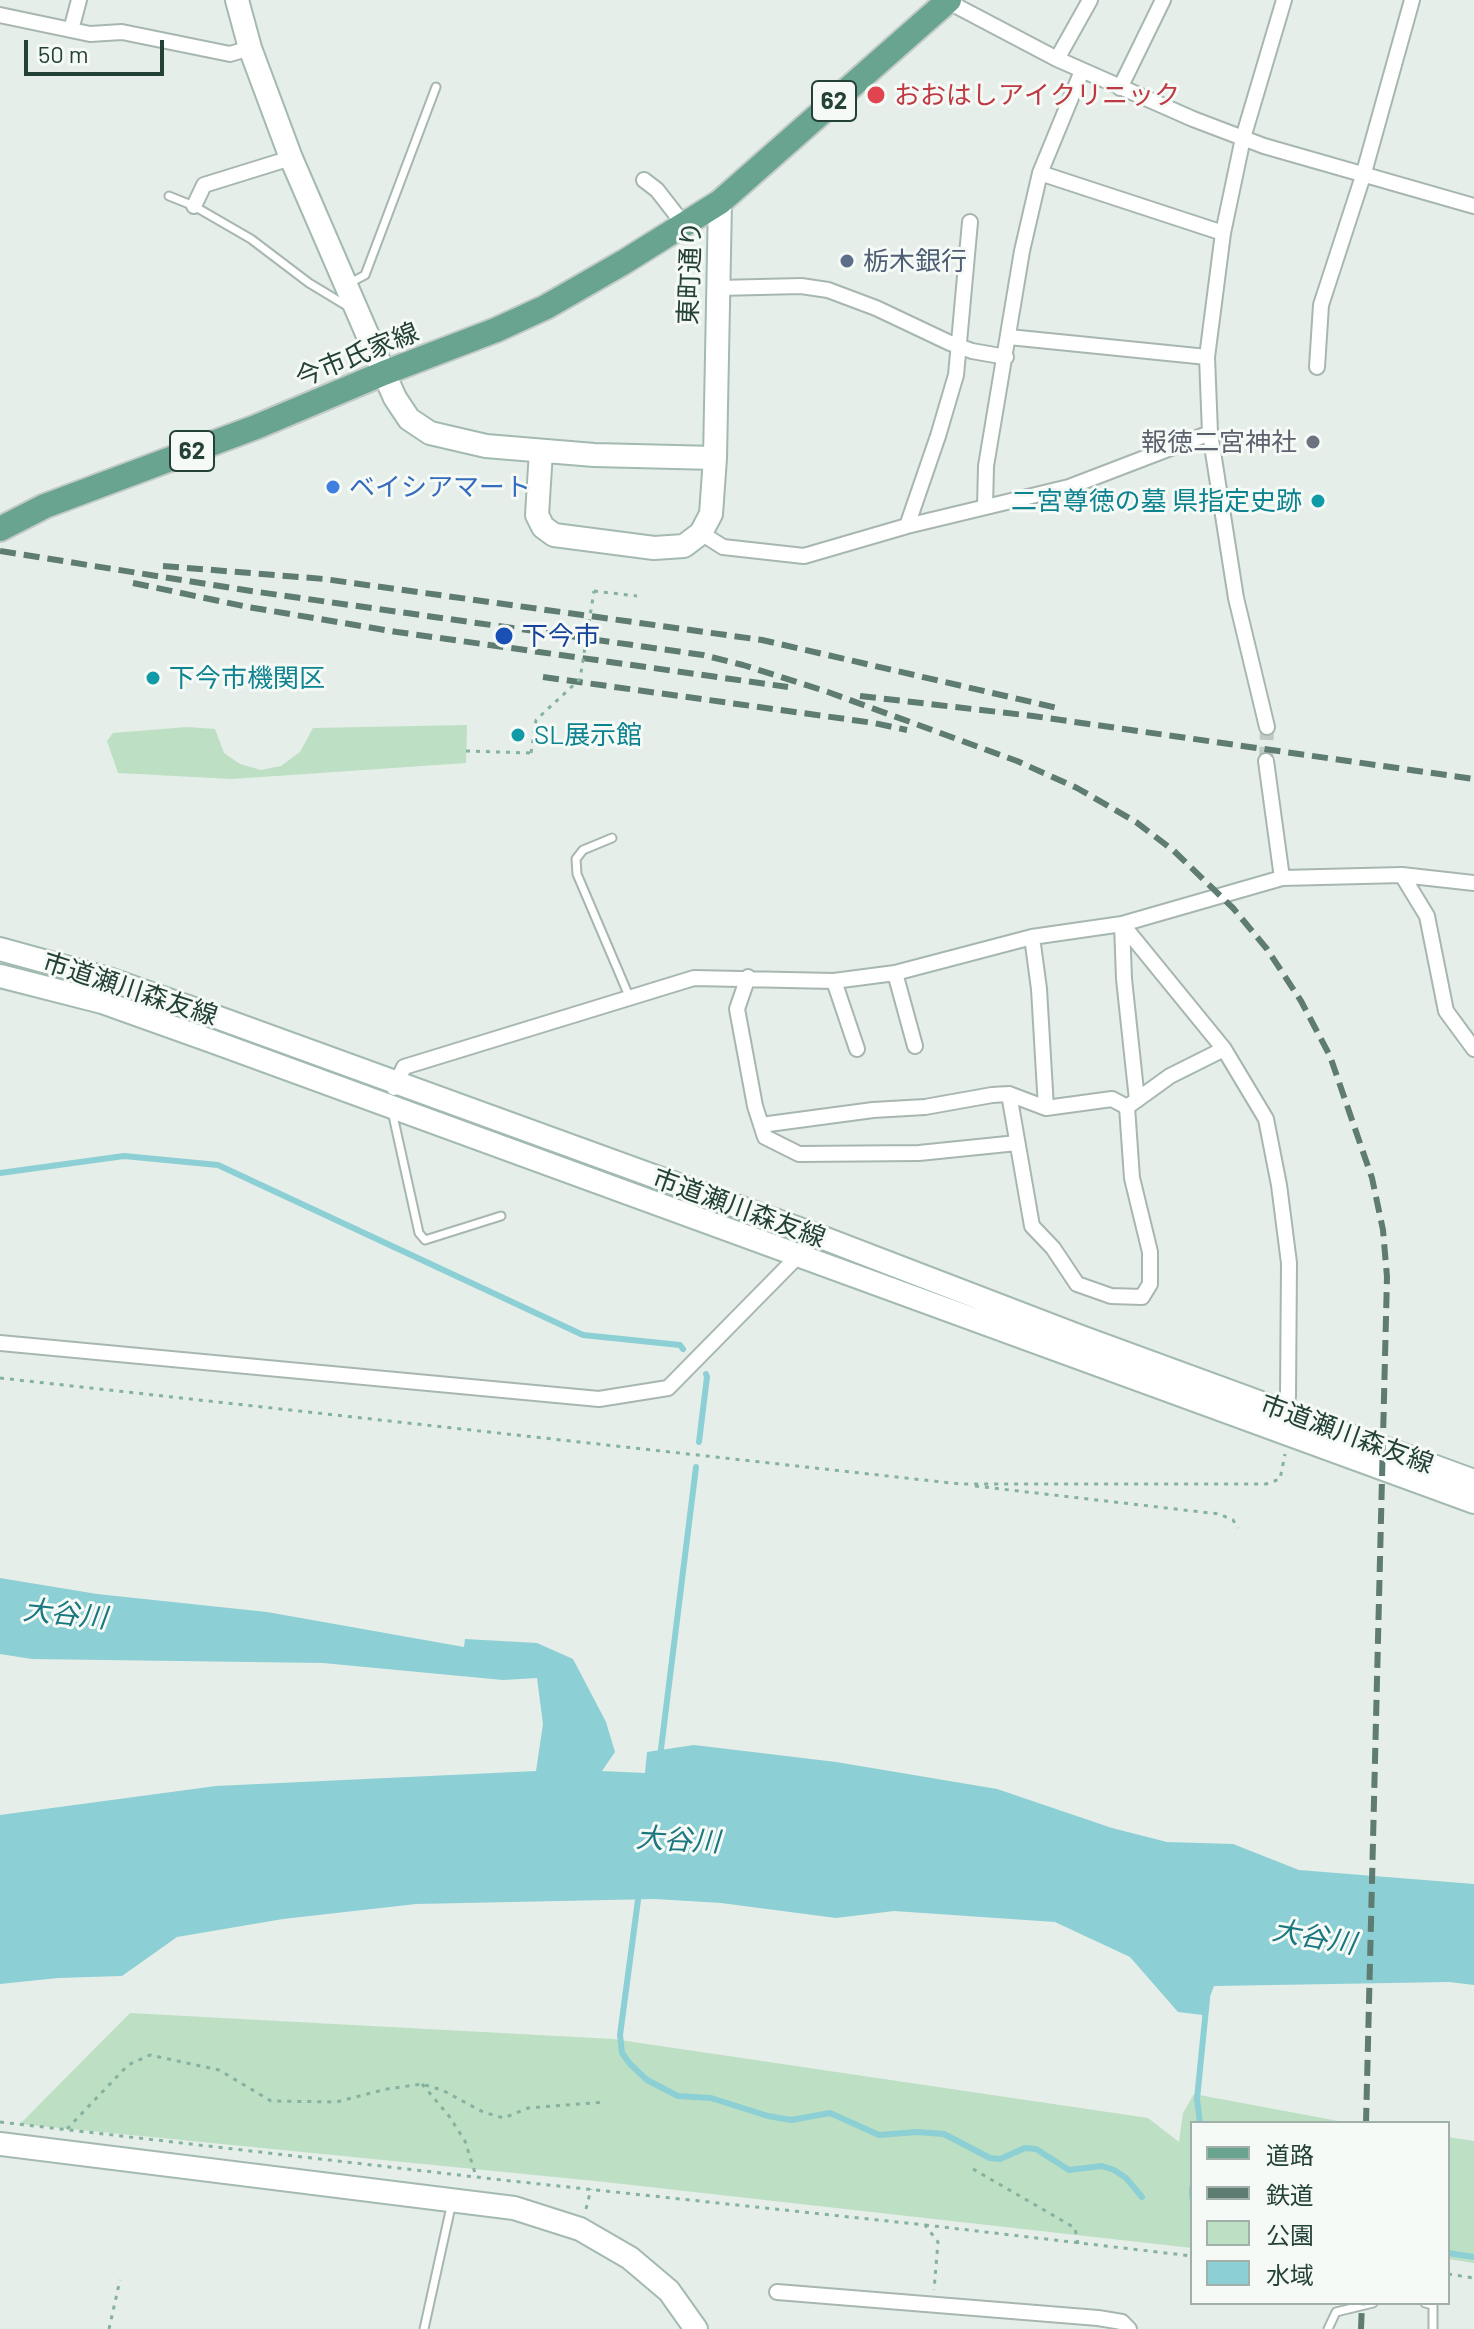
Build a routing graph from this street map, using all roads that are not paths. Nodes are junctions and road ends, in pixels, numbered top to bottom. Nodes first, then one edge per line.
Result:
1 (79, 0) edge
2 (237, 0) edge
3 (947, 0) edge
4 (1090, 0) edge
5 (1163, 0) edge
6 (1284, 0) edge
7 (1412, 0) edge
8 (0, 15) edge
9 (71, 30) junction
10 (250, 48) junction
11 (1057, 59) junction
12 (1082, 71) junction
13 (436, 87) dead end
14 (1120, 88) junction
15 (1243, 138) junction
16 (291, 158) junction
17 (1040, 173) junction
18 (1363, 176) junction
19 (644, 180) dead end
20 (169, 196) dead end
21 (720, 202) junction
22 (194, 206) junction
23 (1474, 206) edge
24 (970, 222) dead end
25 (685, 226) junction
26 (1223, 233) junction
27 (346, 285) junction
28 (718, 288) junction
29 (359, 313) junction
30 (1009, 337) junction
31 (959, 346) junction
32 (1006, 357) junction
33 (1207, 357) junction
34 (1317, 367) dead end
35 (384, 373) junction
36 (1210, 433) junction
37 (541, 451) junction
38 (715, 458) junction
39 (985, 507) junction
40 (907, 526) junction
41 (0, 529) edge
42 (701, 533) junction
43 (1267, 727) tunnel mouth
44 (1266, 761) tunnel mouth
45 (612, 838) dead end
46 (1402, 875) junction
47 (1282, 878) junction
48 (1474, 883) edge
49 (1122, 924) junction
50 (1032, 937) junction
51 (0, 949) edge
52 (895, 973) junction
53 (0, 976) edge
54 (748, 977) junction
55 (834, 981) junction
56 (629, 996) junction
57 (915, 1046) dead end
58 (857, 1049) dead end
59 (1224, 1049) junction
60 (1474, 1049) edge
61 (393, 1094) junction
62 (1009, 1094) junction
63 (1132, 1104) junction
64 (1046, 1108) junction
65 (761, 1125) junction
66 (1017, 1143) junction
67 (501, 1216) dead end
68 (813, 1234) junction
69 (800, 1254) junction
70 (0, 1343) edge
71 (1285, 1412) junction
72 (1474, 1481) edge
73 (1474, 1502) edge
74 (0, 2144) edge
75 (453, 2200) junction
76 (777, 2292) dead end
77 (1365, 2305) edge
78 (1433, 2305) edge
79 (424, 2329) edge
80 (696, 2329) edge
81 (1129, 2329) edge
82 (1328, 2329) edge
83 (1433, 2329) edge

1 - 9 street
2 - 10 street
3 - 11 street
3 - 21 main road, 東町通り / 62
4 - 11 street
5 - 14 street
6 - 15 street
7 - 18 street
8 - 9 street
9 - 10 street
10 - 16 street
11 - 12 street
12 - 14 street
12 - 17 street
13 - 27 lane
14 - 15 street
15 - 18 street
15 - 26 street
16 - 22 street
16 - 27 street
17 - 26 street
17 - 30 street
18 - 23 street
18 - 34 street
19 - 25 street
20 - 22 lane
21 - 25 main road, 今市氏家線 / 62
21 - 28 street, 東町通り
22 - 29 lane
24 - 31 street
25 - 35 main road, 今市氏家線 / 62
26 - 33 street
27 - 29 street
28 - 31 street
28 - 38 street, 東町通り
29 - 35 street
30 - 32 street
30 - 33 street
31 - 32 street
31 - 40 street
32 - 39 street
33 - 36 street
35 - 37 street
35 - 41 main road, 今市氏家線 / 62
36 - 39 street
36 - 43 street
37 - 38 street
37 - 42 street
38 - 42 street, 東町通り
39 - 40 street
40 - 42 street
44 - 47 street
45 - 56 lane
46 - 47 street
46 - 48 street
46 - 60 street
47 - 49 street
49 - 50 street
49 - 59 street
49 - 63 street
50 - 52 street
50 - 64 street
51 - 61 street, 市道瀬川森友線
52 - 55 street
52 - 57 street
53 - 61 street, 市道瀬川森友線
54 - 55 street
54 - 56 street
54 - 65 street
55 - 58 street
56 - 61 street
59 - 63 street
59 - 71 street
61 - 67 lane
61 - 68 street, 市道瀬川森友線
61 - 69 street, 市道瀬川森友線
62 - 64 street
62 - 65 street
62 - 66 street
63 - 64 street
63 - 66 street
65 - 66 street
68 - 69 street
68 - 71 street, 市道瀬川森友線
69 - 70 street
69 - 73 street, 市道瀬川森友線
71 - 72 street, 市道瀬川森友線
74 - 75 street
75 - 79 lane
75 - 80 street
76 - 81 street
77 - 82 lane
78 - 83 lane

